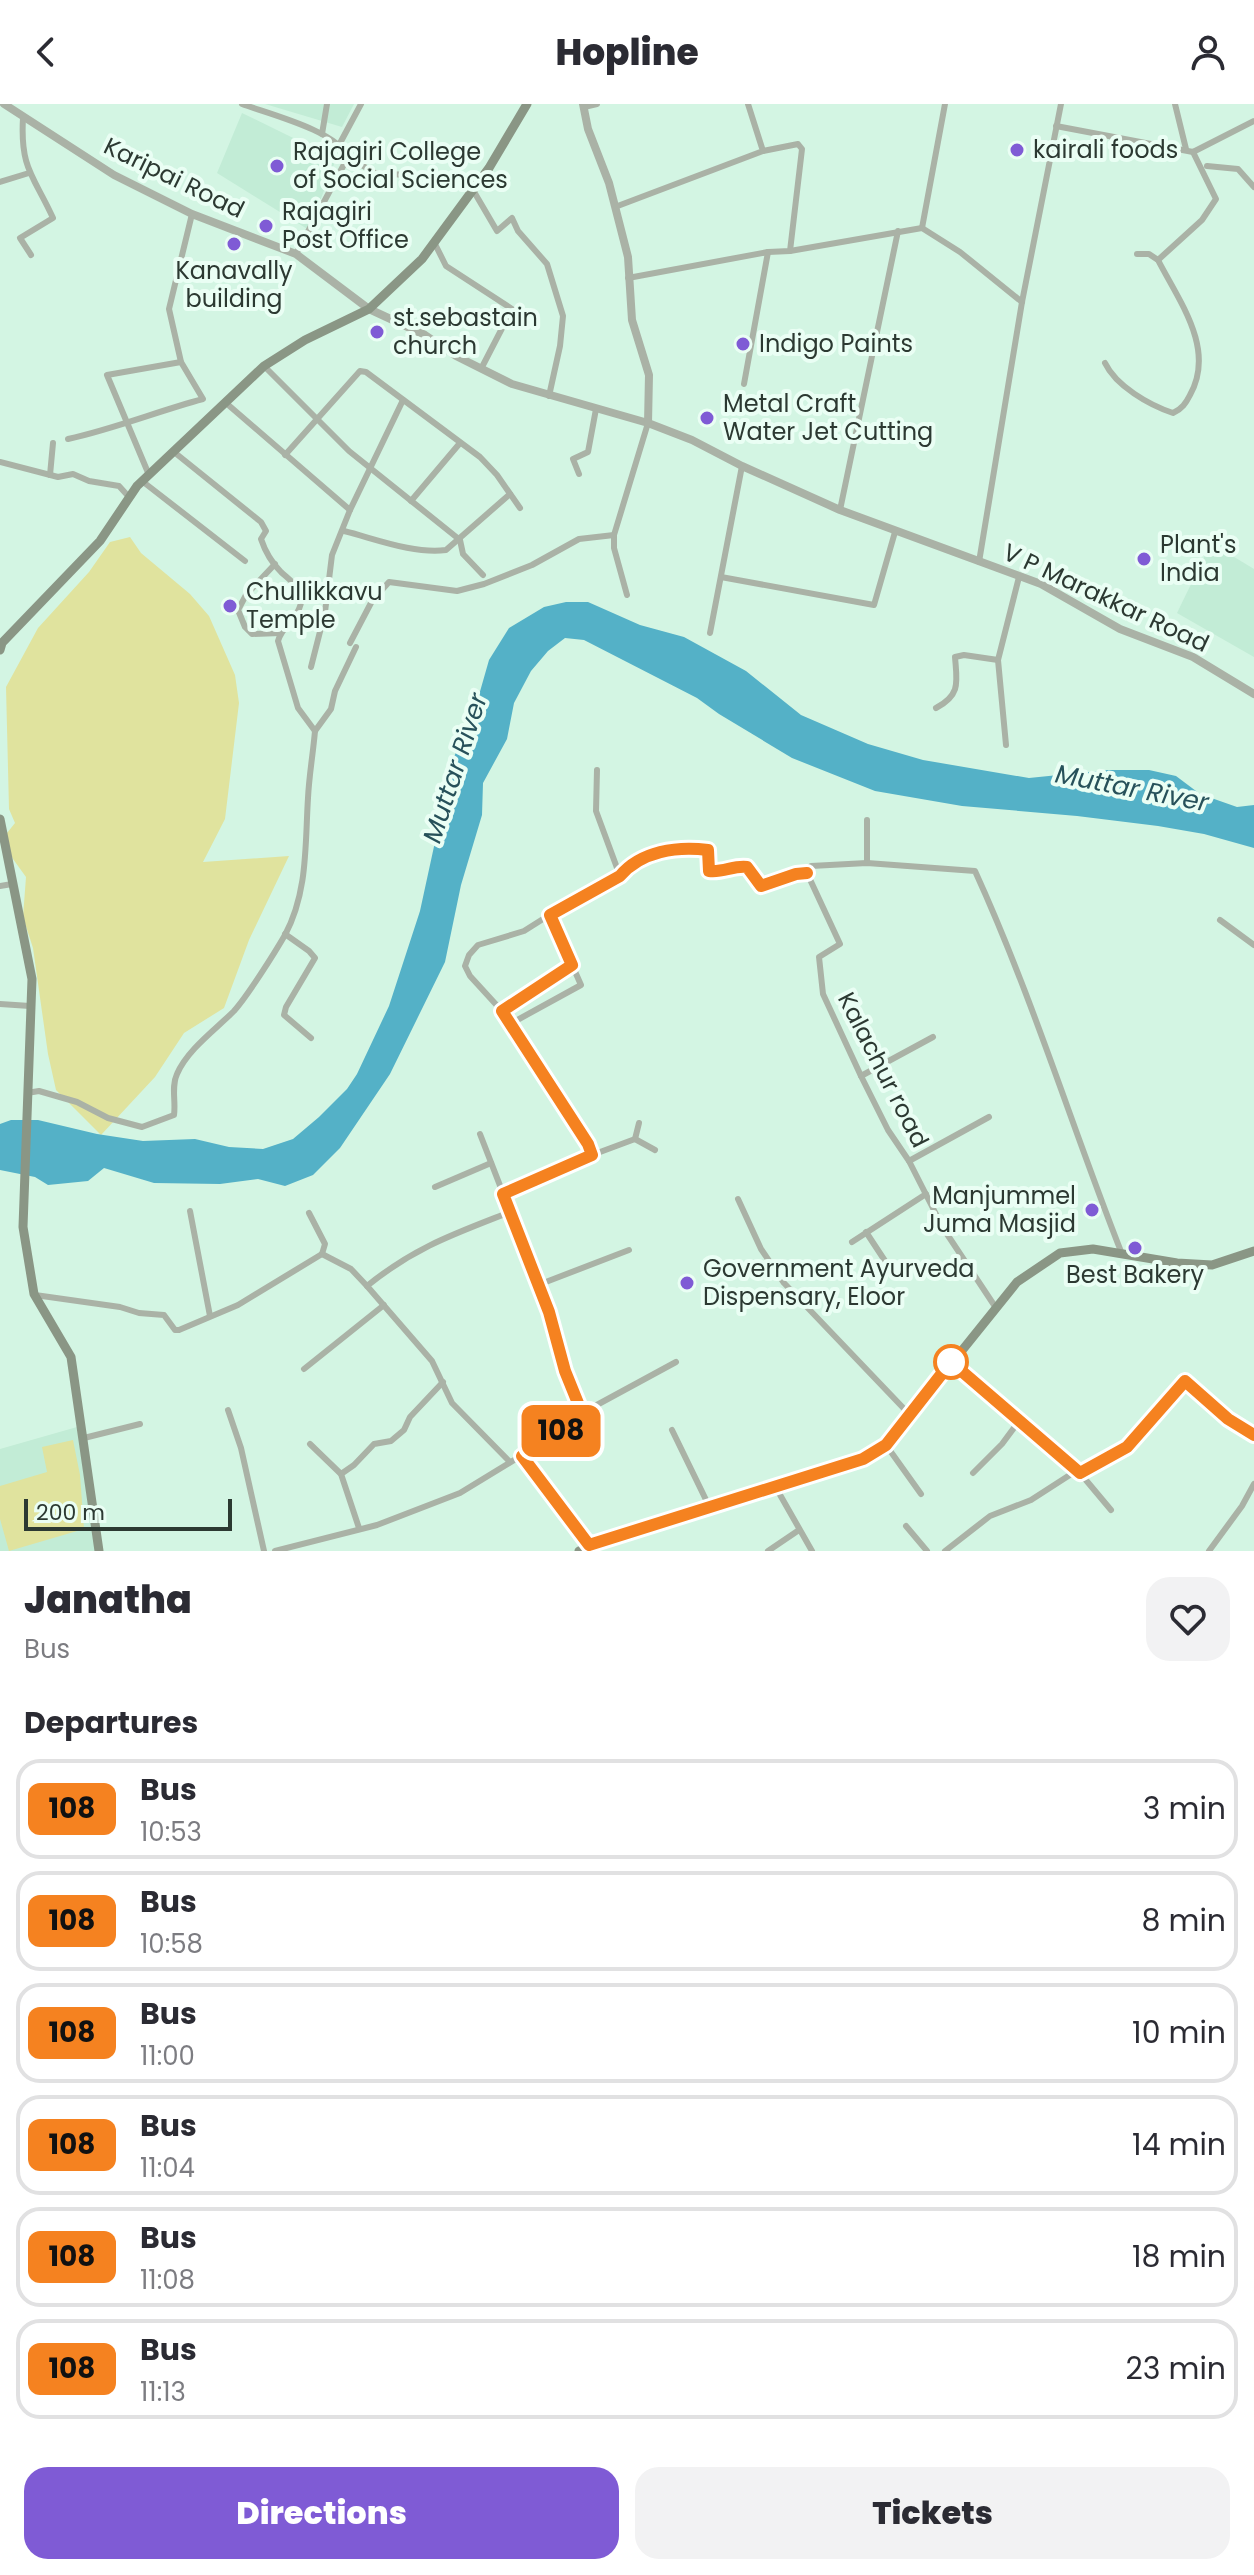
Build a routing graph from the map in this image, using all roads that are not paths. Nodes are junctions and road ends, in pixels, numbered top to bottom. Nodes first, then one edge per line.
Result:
1 (4, 104) edge
2 (242, 104) edge
3 (327, 104) edge
4 (361, 104) edge
5 (527, 104) edge
6 (597, 104) edge
7 (748, 104) edge
8 (945, 104) edge
9 (1061, 104) edge
10 (1175, 104) edge
11 (584, 106) edge
12 (23, 118) junction
13 (1254, 121) edge
14 (1056, 126) junction
15 (322, 134) junction
16 (339, 145) junction
17 (763, 151) junction
18 (1189, 151) junction
19 (348, 157) junction
20 (1207, 166) dead end
21 (29, 173) junction
22 (0, 182) edge
23 (1254, 187) edge
24 (473, 190) junction
25 (615, 207) junction
26 (192, 214) junction
27 (922, 228) junction
28 (898, 231) junction
29 (434, 242) junction
30 (790, 251) junction
31 (768, 252) junction
32 (296, 254) junction
33 (1137, 254) dead end
34 (31, 255) dead end
35 (1158, 260) junction
36 (628, 278) junction
37 (1022, 302) junction
38 (369, 309) junction
39 (181, 362) junction
40 (1105, 363) dead end
41 (264, 366) junction
42 (481, 369) junction
43 (744, 384) dead end
44 (549, 396) junction
45 (203, 399) junction
46 (403, 400) junction
47 (226, 403) junction
48 (596, 409) junction
49 (213, 416) junction
50 (316, 420) junction
51 (126, 421) junction
52 (648, 423) junction
53 (68, 439) dead end
54 (53, 443) dead end
55 (460, 443) junction
56 (174, 452) junction
57 (285, 455) junction
58 (0, 462) edge
59 (742, 466) junction
60 (371, 469) junction
61 (579, 474) dead end
62 (50, 475) junction
63 (146, 478) junction
64 (510, 494) junction
65 (129, 497) junction
66 (411, 501) junction
67 (520, 508) dead end
68 (350, 510) junction
69 (840, 510) junction
70 (344, 531) junction
71 (895, 532) junction
72 (614, 535) junction
73 (460, 540) junction
74 (245, 561) dead end
75 (979, 562) junction
76 (275, 564) junction
77 (483, 575) dead end
78 (721, 577) junction
79 (1019, 577) junction
80 (627, 595) dead end
81 (280, 633) junction
82 (710, 633) dead end
83 (0, 650) edge
84 (998, 660) junction
85 (311, 667) dead end
86 (1254, 694) edge
87 (936, 708) dead end
88 (315, 731) junction
89 (1006, 745) dead end
90 (597, 770) dead end
91 (0, 819) edge
92 (867, 820) dead end
93 (867, 863) junction
94 (807, 873) junction
95 (620, 876) junction
96 (12, 884) junction
97 (0, 886) edge
98 (550, 915) junction
99 (1220, 920) dead end
100 (285, 934) junction
101 (1254, 945) edge
102 (572, 965) junction
103 (0, 1004) edge
104 (30, 1006) junction
105 (502, 1011) junction
106 (510, 1024) junction
107 (933, 1037) dead end
108 (311, 1038) dead end
109 (861, 1076) junction
110 (25, 1099) junction
111 (989, 1117) dead end
112 (639, 1123) dead end
113 (480, 1134) dead end
114 (635, 1139) junction
115 (655, 1150) dead end
116 (592, 1155) junction
117 (909, 1161) junction
118 (491, 1163) junction
119 (435, 1187) dead end
120 (503, 1194) junction
121 (926, 1194) junction
122 (738, 1199) dead end
123 (190, 1211) dead end
124 (510, 1212) junction
125 (309, 1213) dead end
126 (866, 1232) junction
127 (852, 1242) dead end
128 (629, 1250) dead end
129 (1254, 1251) edge
130 (322, 1254) junction
131 (1122, 1254) junction
132 (891, 1270) dead end
133 (538, 1285) junction
134 (367, 1286) junction
135 (34, 1294) junction
136 (384, 1305) junction
137 (996, 1308) junction
138 (210, 1316) junction
139 (676, 1362) dead end
140 (951, 1362) junction
141 (304, 1369) dead end
142 (443, 1382) junction
143 (228, 1410) dead end
144 (582, 1413) junction
145 (910, 1415) junction
146 (1019, 1421) junction
147 (140, 1424) dead end
148 (672, 1430) dead end
149 (1254, 1435) edge
150 (84, 1438) junction
151 (310, 1444) dead end
152 (886, 1445) junction
153 (522, 1456) junction
154 (510, 1462) junction
155 (1078, 1472) junction
156 (973, 1473) dead end
157 (341, 1474) junction
158 (1254, 1484) edge
159 (775, 1486) junction
160 (921, 1494) dead end
161 (709, 1506) junction
162 (1111, 1510) dead end
163 (906, 1526) dead end
164 (359, 1528) junction
165 (799, 1530) junction
166 (591, 1548) edge
167 (99, 1551) edge
168 (264, 1551) edge
169 (275, 1551) edge
170 (579, 1551) edge
171 (768, 1551) edge
172 (812, 1551) edge
173 (927, 1551) edge
174 (945, 1551) edge
175 (1209, 1551) edge

1 - 12 street, Karipai Road
2 - 15 street
3 - 15 street
4 - 16 street
5 - 24 main road
6 - 11 street
7 - 17 street
8 - 27 street
9 - 14 street
10 - 18 street
11 - 25 street
12 - 21 street
12 - 26 street, Karipai Road
13 - 18 street
14 - 18 street
14 - 37 street
15 - 16 street
16 - 19 street
17 - 25 street
17 - 30 street
18 - 35 street
19 - 24 street
19 - 32 street
20 - 23 street
21 - 22 street
21 - 34 street
24 - 29 main road
24 - 44 street
25 - 36 street
26 - 32 street, Karipai Road
26 - 39 street
27 - 28 street
27 - 37 street
28 - 30 street
28 - 69 street
29 - 38 main road
29 - 42 street
30 - 31 street
31 - 36 street
31 - 43 street
32 - 38 street, Karipai Road
33 - 35 street
35 - 40 street
36 - 52 street
37 - 75 street
38 - 41 main road
38 - 42 street, Karipai Road
39 - 45 street
39 - 51 street
41 - 47 main road
41 - 50 street
42 - 44 street, Karipai Road
44 - 48 street, Karipai Road
45 - 49 street
45 - 51 street
46 - 50 street
46 - 55 street
46 - 60 street
47 - 49 main road
47 - 57 street
48 - 52 street, V P Marakkar Road
48 - 61 street
49 - 56 main road
50 - 57 street
50 - 60 street
51 - 53 street
51 - 63 street
52 - 59 street, V P Marakkar Road
52 - 72 street
54 - 62 street
55 - 64 street
55 - 66 street
56 - 63 main road
56 - 76 street
57 - 68 street
58 - 62 street
59 - 69 street, V P Marakkar Road
59 - 78 street
60 - 66 street
60 - 68 street
62 - 65 street
63 - 65 main road
63 - 74 street
64 - 67 street
64 - 73 street
65 - 83 main road
66 - 73 street
68 - 70 street
69 - 71 street, V P Marakkar Road
70 - 73 street
70 - 85 street
71 - 75 street, V P Marakkar Road
71 - 78 street
72 - 80 street
72 - 88 street
73 - 77 street
75 - 79 street, V P Marakkar Road
76 - 81 street
76 - 81 street
78 - 82 street
79 - 84 street
79 - 86 street, V P Marakkar Road
81 - 88 street
84 - 87 street
84 - 89 street
88 - 100 street
90 - 95 street
91 - 96 main road
92 - 93 street
93 - 94 street
93 - 131 street
94 - 95 street
94 - 109 street, Kalachur road
95 - 98 street
96 - 97 street
96 - 104 main road
98 - 102 street
98 - 105 street
99 - 101 street
100 - 108 street
100 - 110 street
102 - 105 street
102 - 106 street
103 - 104 street
104 - 110 main road
105 - 106 street
106 - 116 street
107 - 109 street
109 - 117 street, Kalachur road
110 - 135 main road
111 - 117 street
112 - 114 street
113 - 118 street
114 - 115 street
114 - 116 street
116 - 120 street
117 - 121 street, Kalachur road
118 - 119 street
118 - 120 street
120 - 124 street
121 - 126 street
121 - 137 street, Kalachur road
122 - 145 street
123 - 138 street
124 - 133 street
124 - 134 street
125 - 130 street
126 - 127 street
126 - 132 street
128 - 133 street
129 - 131 main road
130 - 134 street
130 - 138 street
131 - 137 main road
133 - 144 street
134 - 136 street
135 - 138 street
135 - 150 main road
136 - 141 street
136 - 142 street
137 - 140 main road
139 - 144 street
140 - 145 main road
140 - 146 street
142 - 154 street
142 - 157 street
143 - 168 street
144 - 153 street
145 - 152 main road
146 - 155 street
146 - 156 street
147 - 150 street
148 - 161 street
149 - 155 street
150 - 167 main road
151 - 157 street
152 - 159 main road
152 - 160 street
153 - 154 street
153 - 166 street
154 - 164 street
155 - 162 street
155 - 174 street
157 - 164 street
158 - 175 street
159 - 161 main road
159 - 165 street
161 - 166 main road
163 - 173 street
164 - 169 street
165 - 171 street
165 - 172 street
166 - 170 main road

